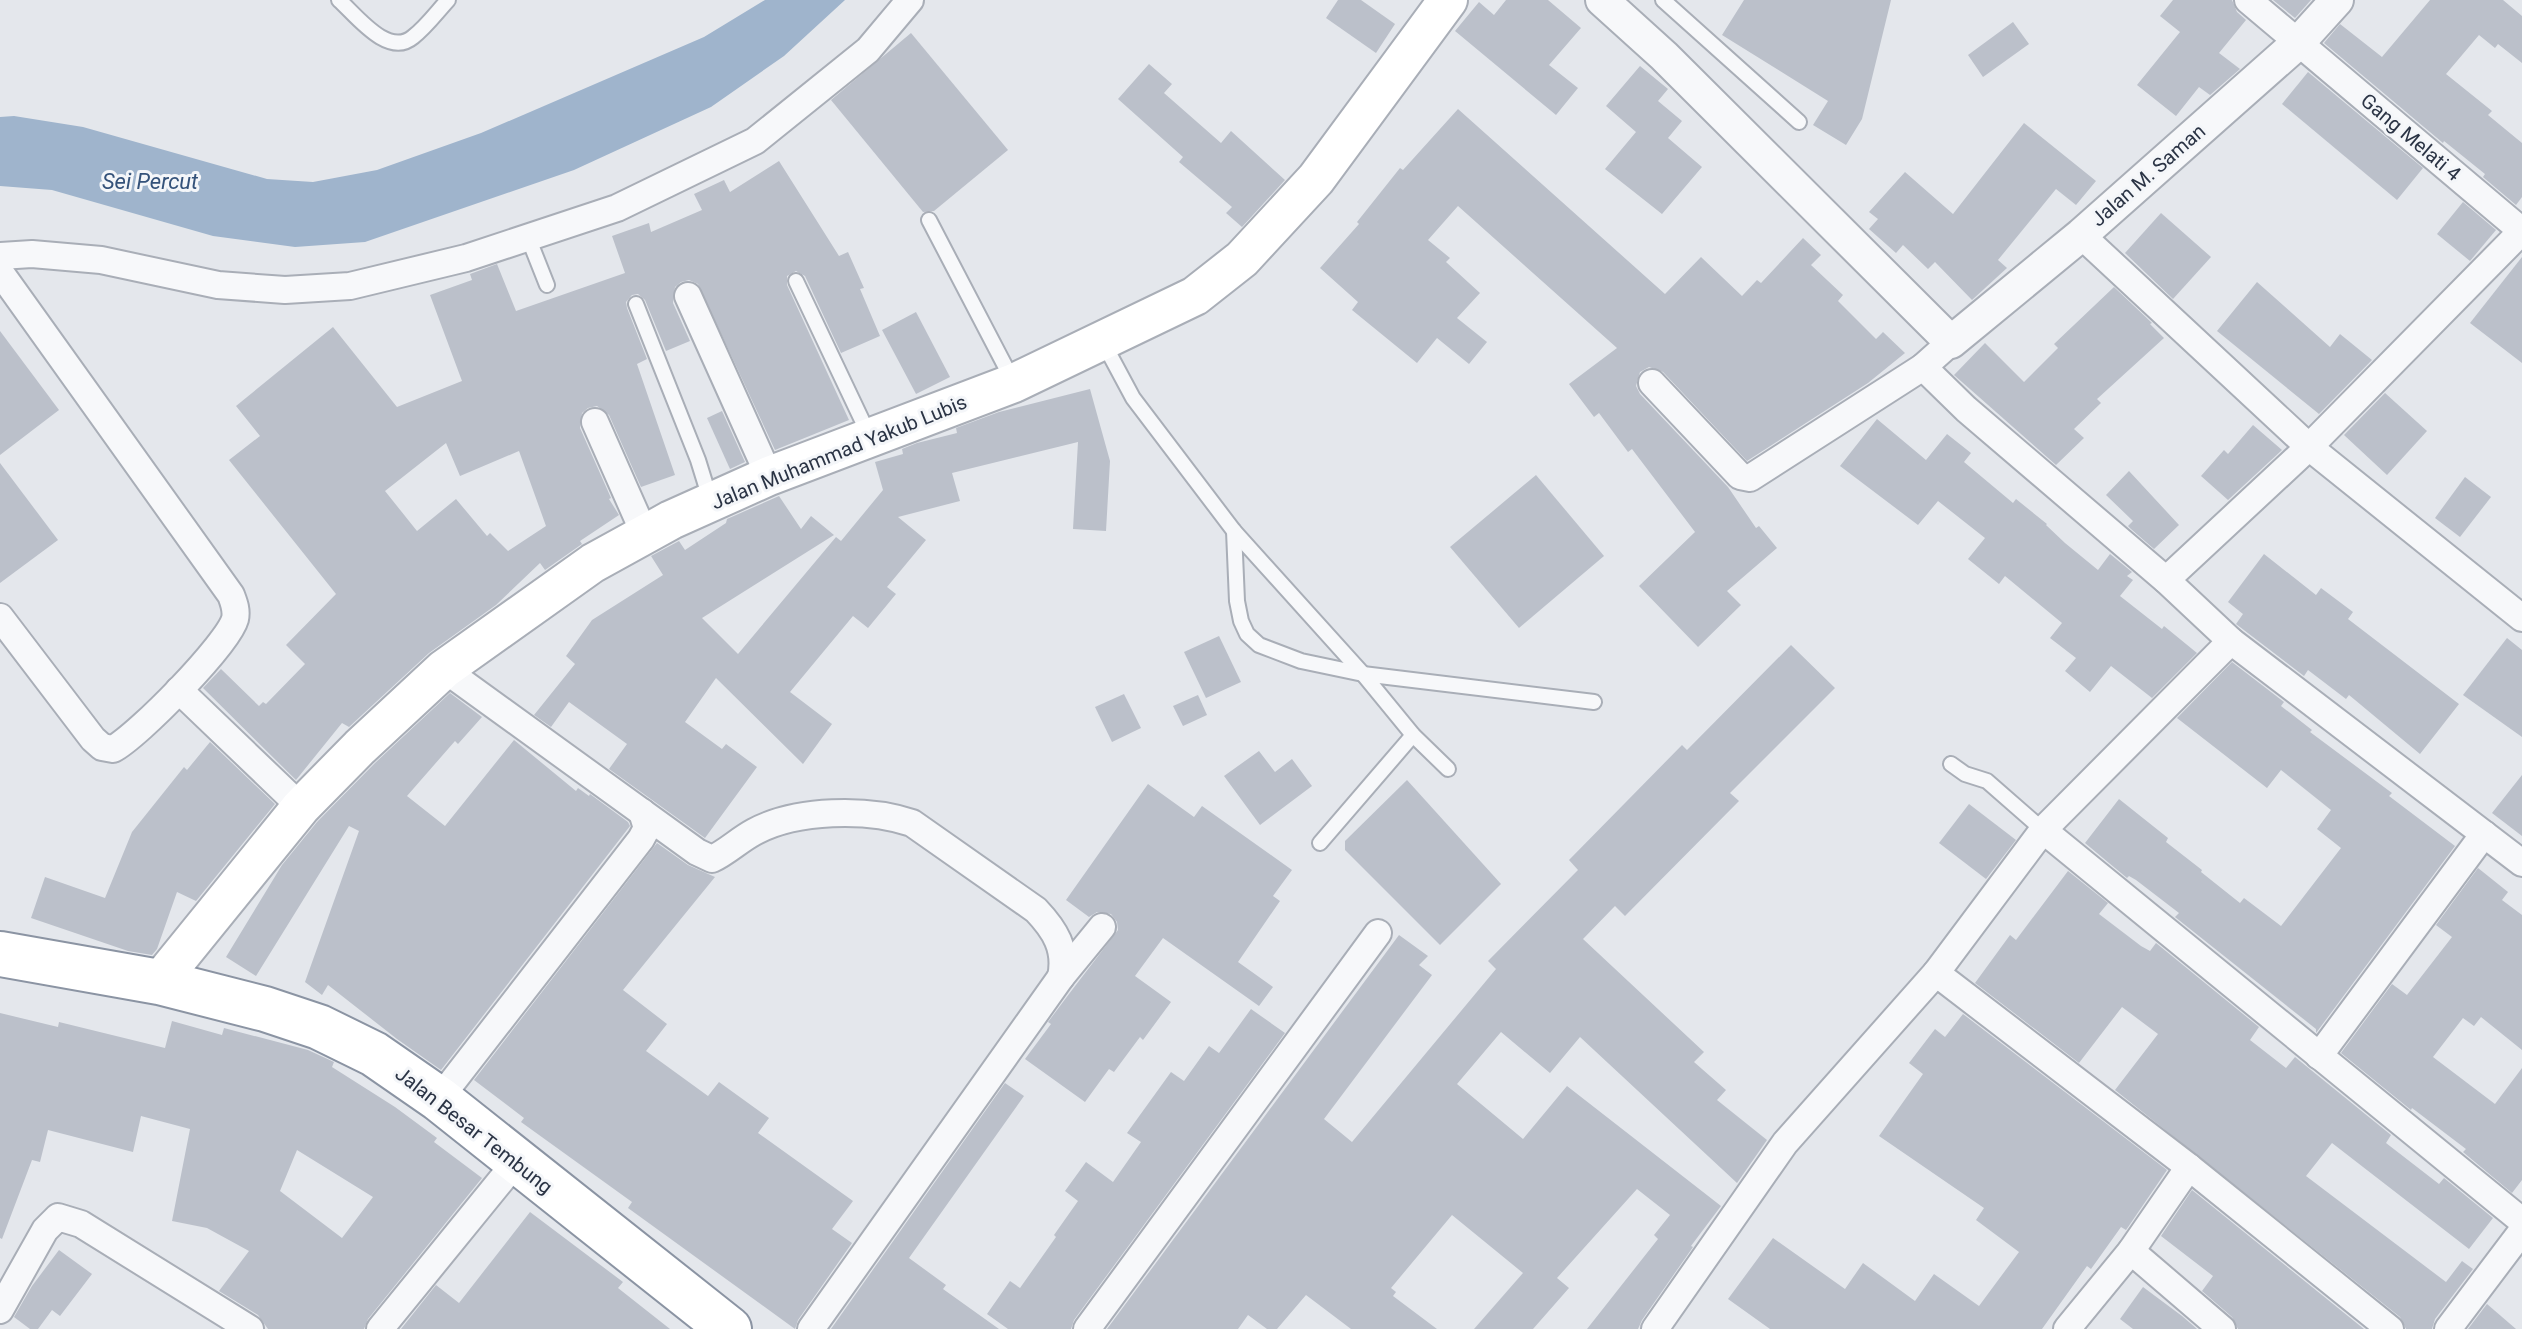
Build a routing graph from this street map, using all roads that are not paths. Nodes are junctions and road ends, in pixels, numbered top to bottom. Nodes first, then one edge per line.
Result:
1 (339, 0) edge
2 (448, 0) edge
3 (910, 0) edge
4 (1448, 0) edge
5 (1602, 0) edge
6 (1663, 0) edge
7 (2248, 0) edge
8 (2337, 0) edge
9 (2299, 42) junction
10 (1799, 122) dead end
11 (929, 220) dead end
12 (2522, 231) edge
13 (2081, 235) junction
14 (528, 237) junction
15 (0, 256) edge
16 (0, 272) edge
17 (796, 281) dead end
18 (547, 285) dead end
19 (688, 296) dead end
20 (636, 304) dead end
21 (1103, 342) junction
22 (1951, 342) junction
23 (1923, 367) junction
24 (1014, 383) junction
25 (1652, 383) dead end
26 (595, 422) dead end
27 (871, 439) junction
28 (2309, 447) junction
29 (769, 476) junction
30 (711, 502) junction
31 (1234, 531) junction
32 (645, 535) junction
33 (2166, 580) junction
34 (0, 617) edge
35 (2522, 618) edge
36 (2231, 641) junction
37 (444, 669) junction
38 (1363, 674) junction
39 (179, 690) junction
40 (1594, 702) dead end
41 (1413, 735) junction
42 (1951, 764) dead end
43 (1448, 769) dead end
44 (301, 807) junction
45 (642, 812) junction
46 (2043, 830) junction
47 (2484, 834) junction
48 (1320, 843) dead end
49 (2522, 863) edge
50 (1102, 927) dead end
51 (1378, 933) dead end
52 (0, 954) edge
53 (1936, 973) junction
54 (1061, 977) junction
55 (159, 982) junction
56 (2319, 1056) junction
57 (439, 1099) junction
58 (516, 1162) junction
59 (2189, 1167) junction
60 (2522, 1221) edge
61 (2522, 1231) edge
62 (2131, 1251) junction
63 (0, 1310) edge
64 (250, 1329) edge
65 (380, 1329) edge
66 (729, 1329) edge
67 (811, 1329) edge
68 (1087, 1329) edge
69 (1655, 1329) edge
70 (2067, 1329) edge
71 (2222, 1329) edge
72 (2390, 1329) edge
73 (2448, 1329) edge

1 - 2 lane
3 - 14 street
4 - 21 main road, Jalan Muhammad Yakub Lubis
5 - 22 street
6 - 10 lane
7 - 9 street, Gang Melati 4
8 - 9 street, Jalan M. Saman
9 - 12 street, Gang Melati 4
9 - 13 street, Jalan M. Saman
11 - 24 lane
12 - 28 street
13 - 22 street, Jalan M. Saman
13 - 28 street
14 - 15 street
14 - 18 lane
16 - 39 street
17 - 27 lane
19 - 29 street
20 - 30 lane
21 - 24 main road, Jalan Muhammad Yakub Lubis
21 - 31 lane
22 - 23 street
23 - 25 street
23 - 33 street
24 - 27 main road, Jalan Muhammad Yakub Lubis
26 - 32 street
27 - 29 main road, Jalan Muhammad Yakub Lubis
28 - 33 street
28 - 35 street
29 - 30 main road, Jalan Muhammad Yakub Lubis
30 - 32 main road, Jalan Muhammad Yakub Lubis
31 - 38 lane
31 - 38 lane
32 - 37 main road, Jalan Muhammad Yakub Lubis
33 - 36 street
34 - 39 street
36 - 46 street
36 - 47 street
37 - 44 main road, Jalan Muhammad Yakub Lubis
37 - 45 street
38 - 40 lane
38 - 41 lane
39 - 44 street
41 - 43 lane
41 - 48 lane
42 - 46 lane
44 - 55 main road, Jalan Muhammad Yakub Lubis
45 - 54 street
45 - 57 street
46 - 53 street
46 - 56 street
47 - 49 street
47 - 56 street
50 - 54 street
51 - 68 street
52 - 55 highway, Jalan Besar Tembung
53 - 59 street
53 - 69 street
54 - 67 street
55 - 57 highway, Jalan Besar Tembung
56 - 60 street
57 - 58 highway, Jalan Besar Tembung
58 - 65 street
58 - 66 highway, Jalan Besar Tembung
59 - 62 street
59 - 72 street
61 - 73 street
62 - 70 street
62 - 71 street
63 - 64 street

